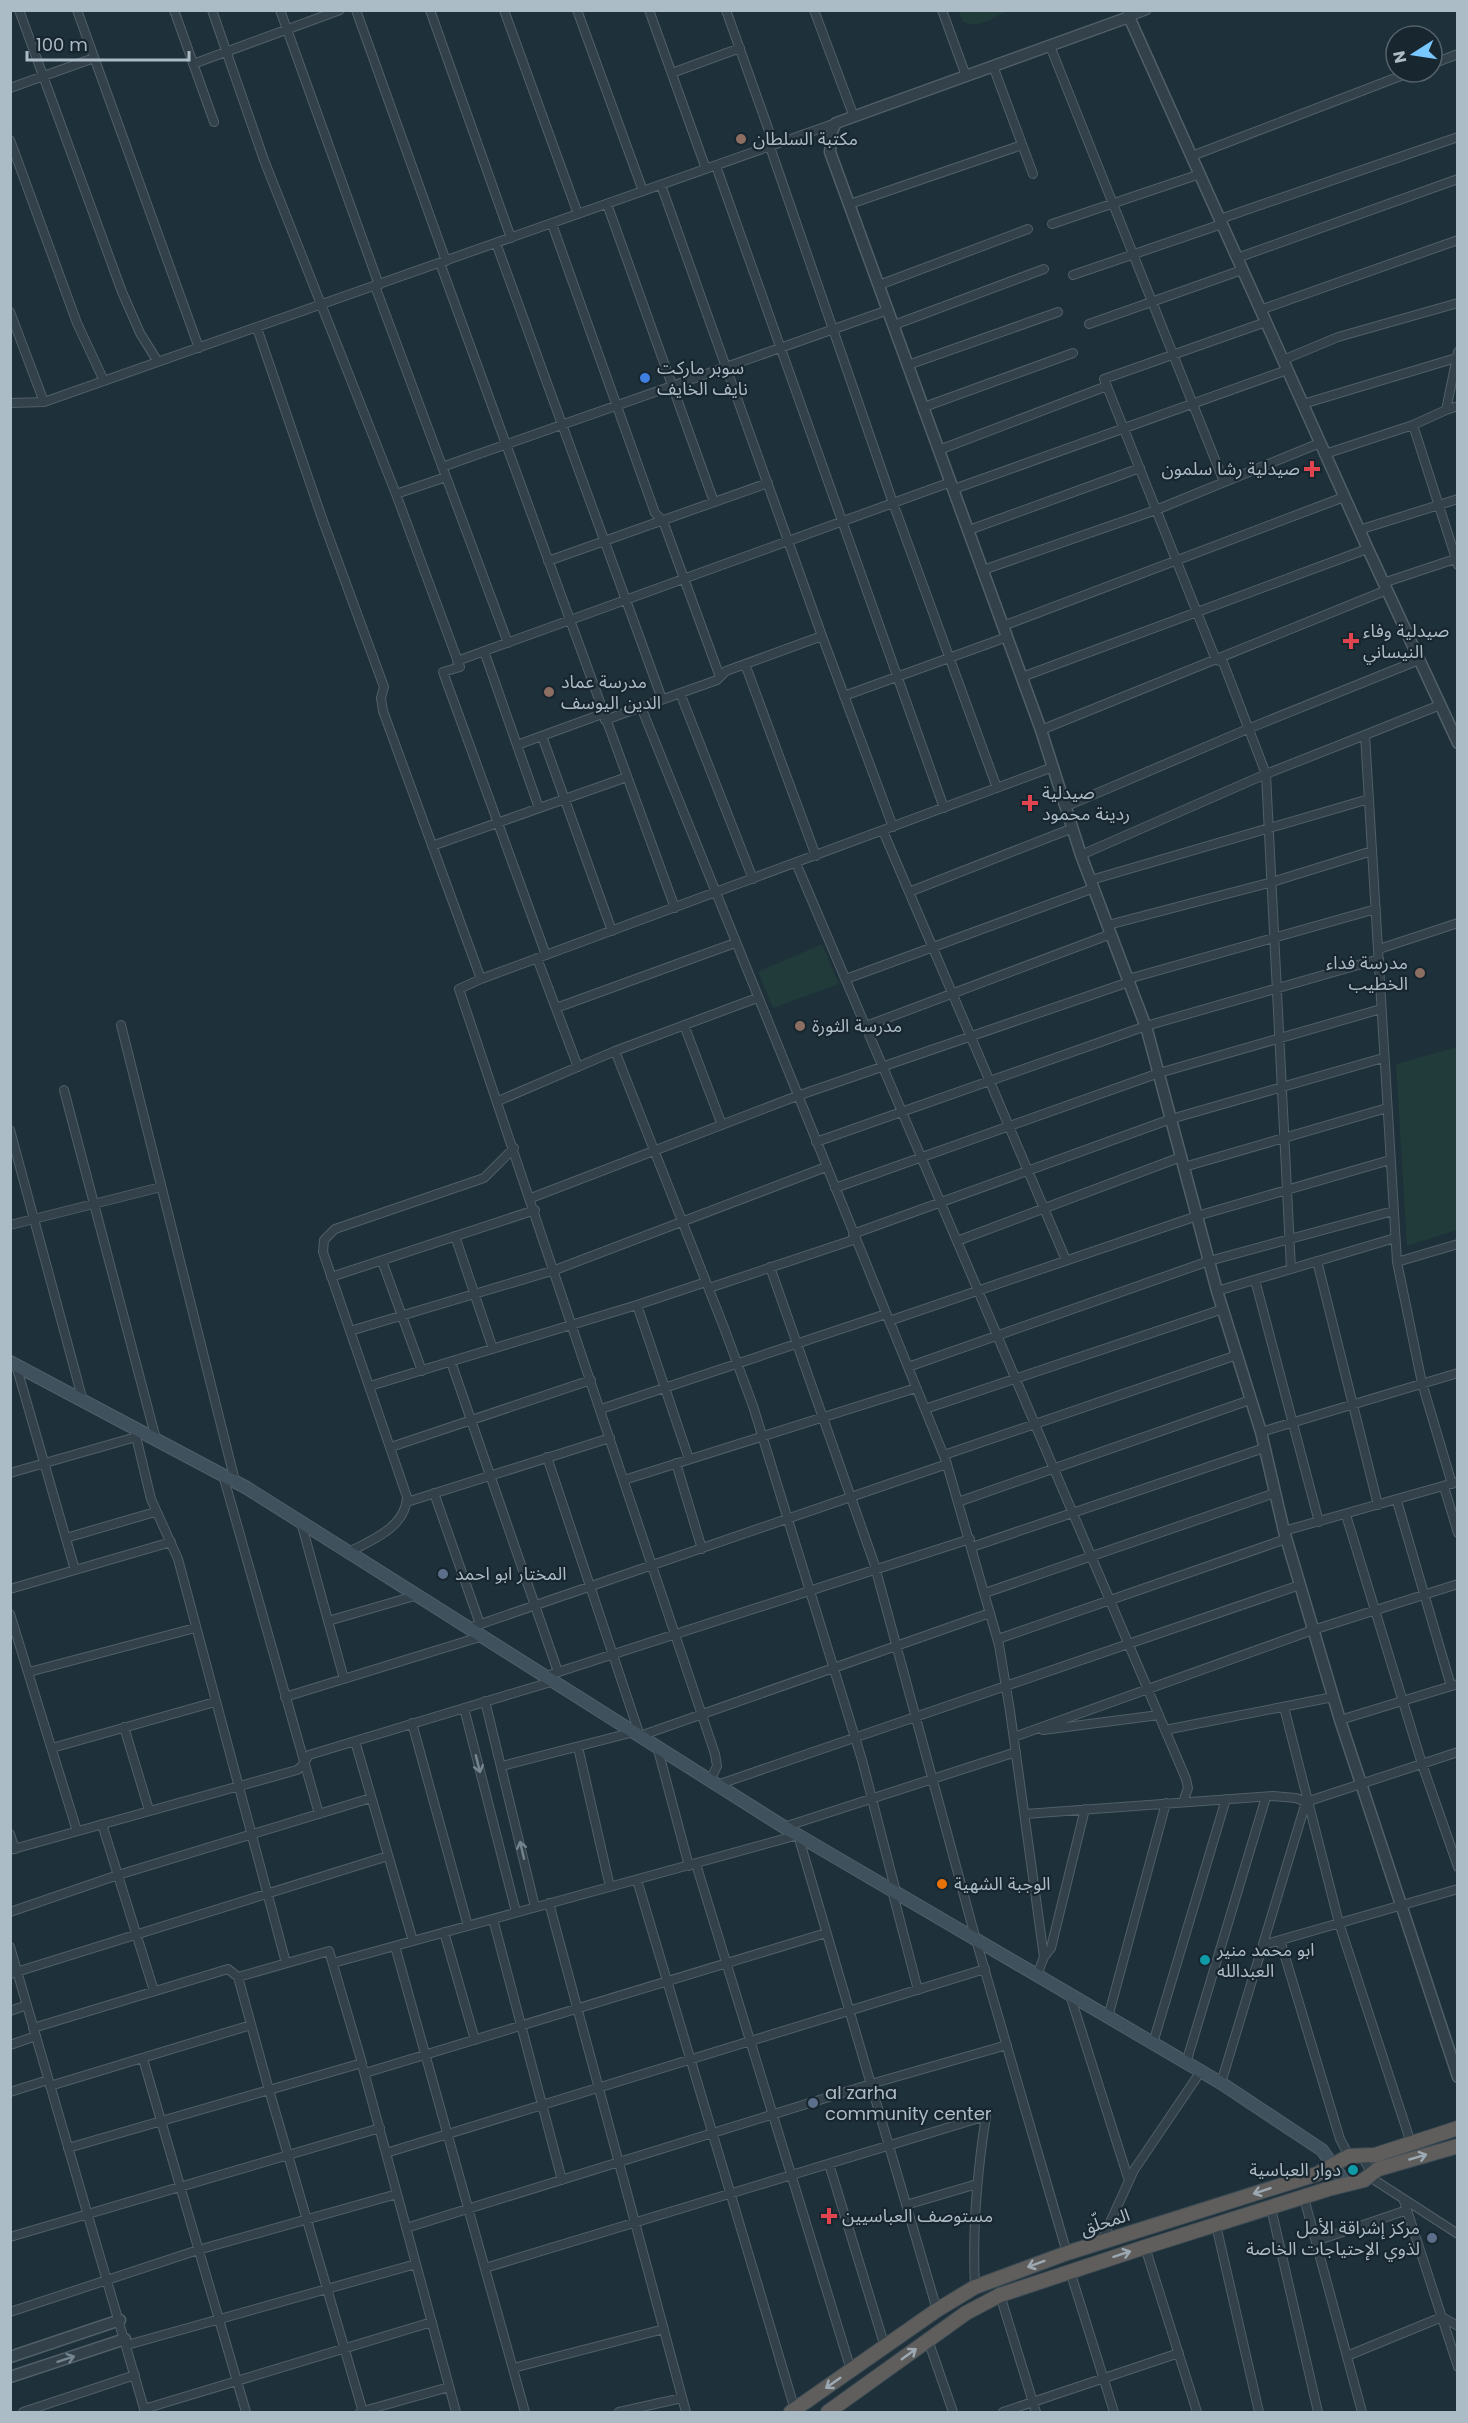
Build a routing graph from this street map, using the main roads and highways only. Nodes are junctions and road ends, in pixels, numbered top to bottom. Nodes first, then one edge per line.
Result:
1 (13, 1364) edge
2 (1458, 2128) edge
3 (1458, 2146) edge
4 (1334, 2166) junction
5 (1347, 2185) junction
6 (793, 2411) edge
7 (828, 2412) edge

1 - 4 main road
2 - 4 highway, المحلّق
5 -> 3 highway, المحلّق
4 - 5 main road
4 -> 6 highway, المحلّق
7 -> 5 highway, المحلّق

